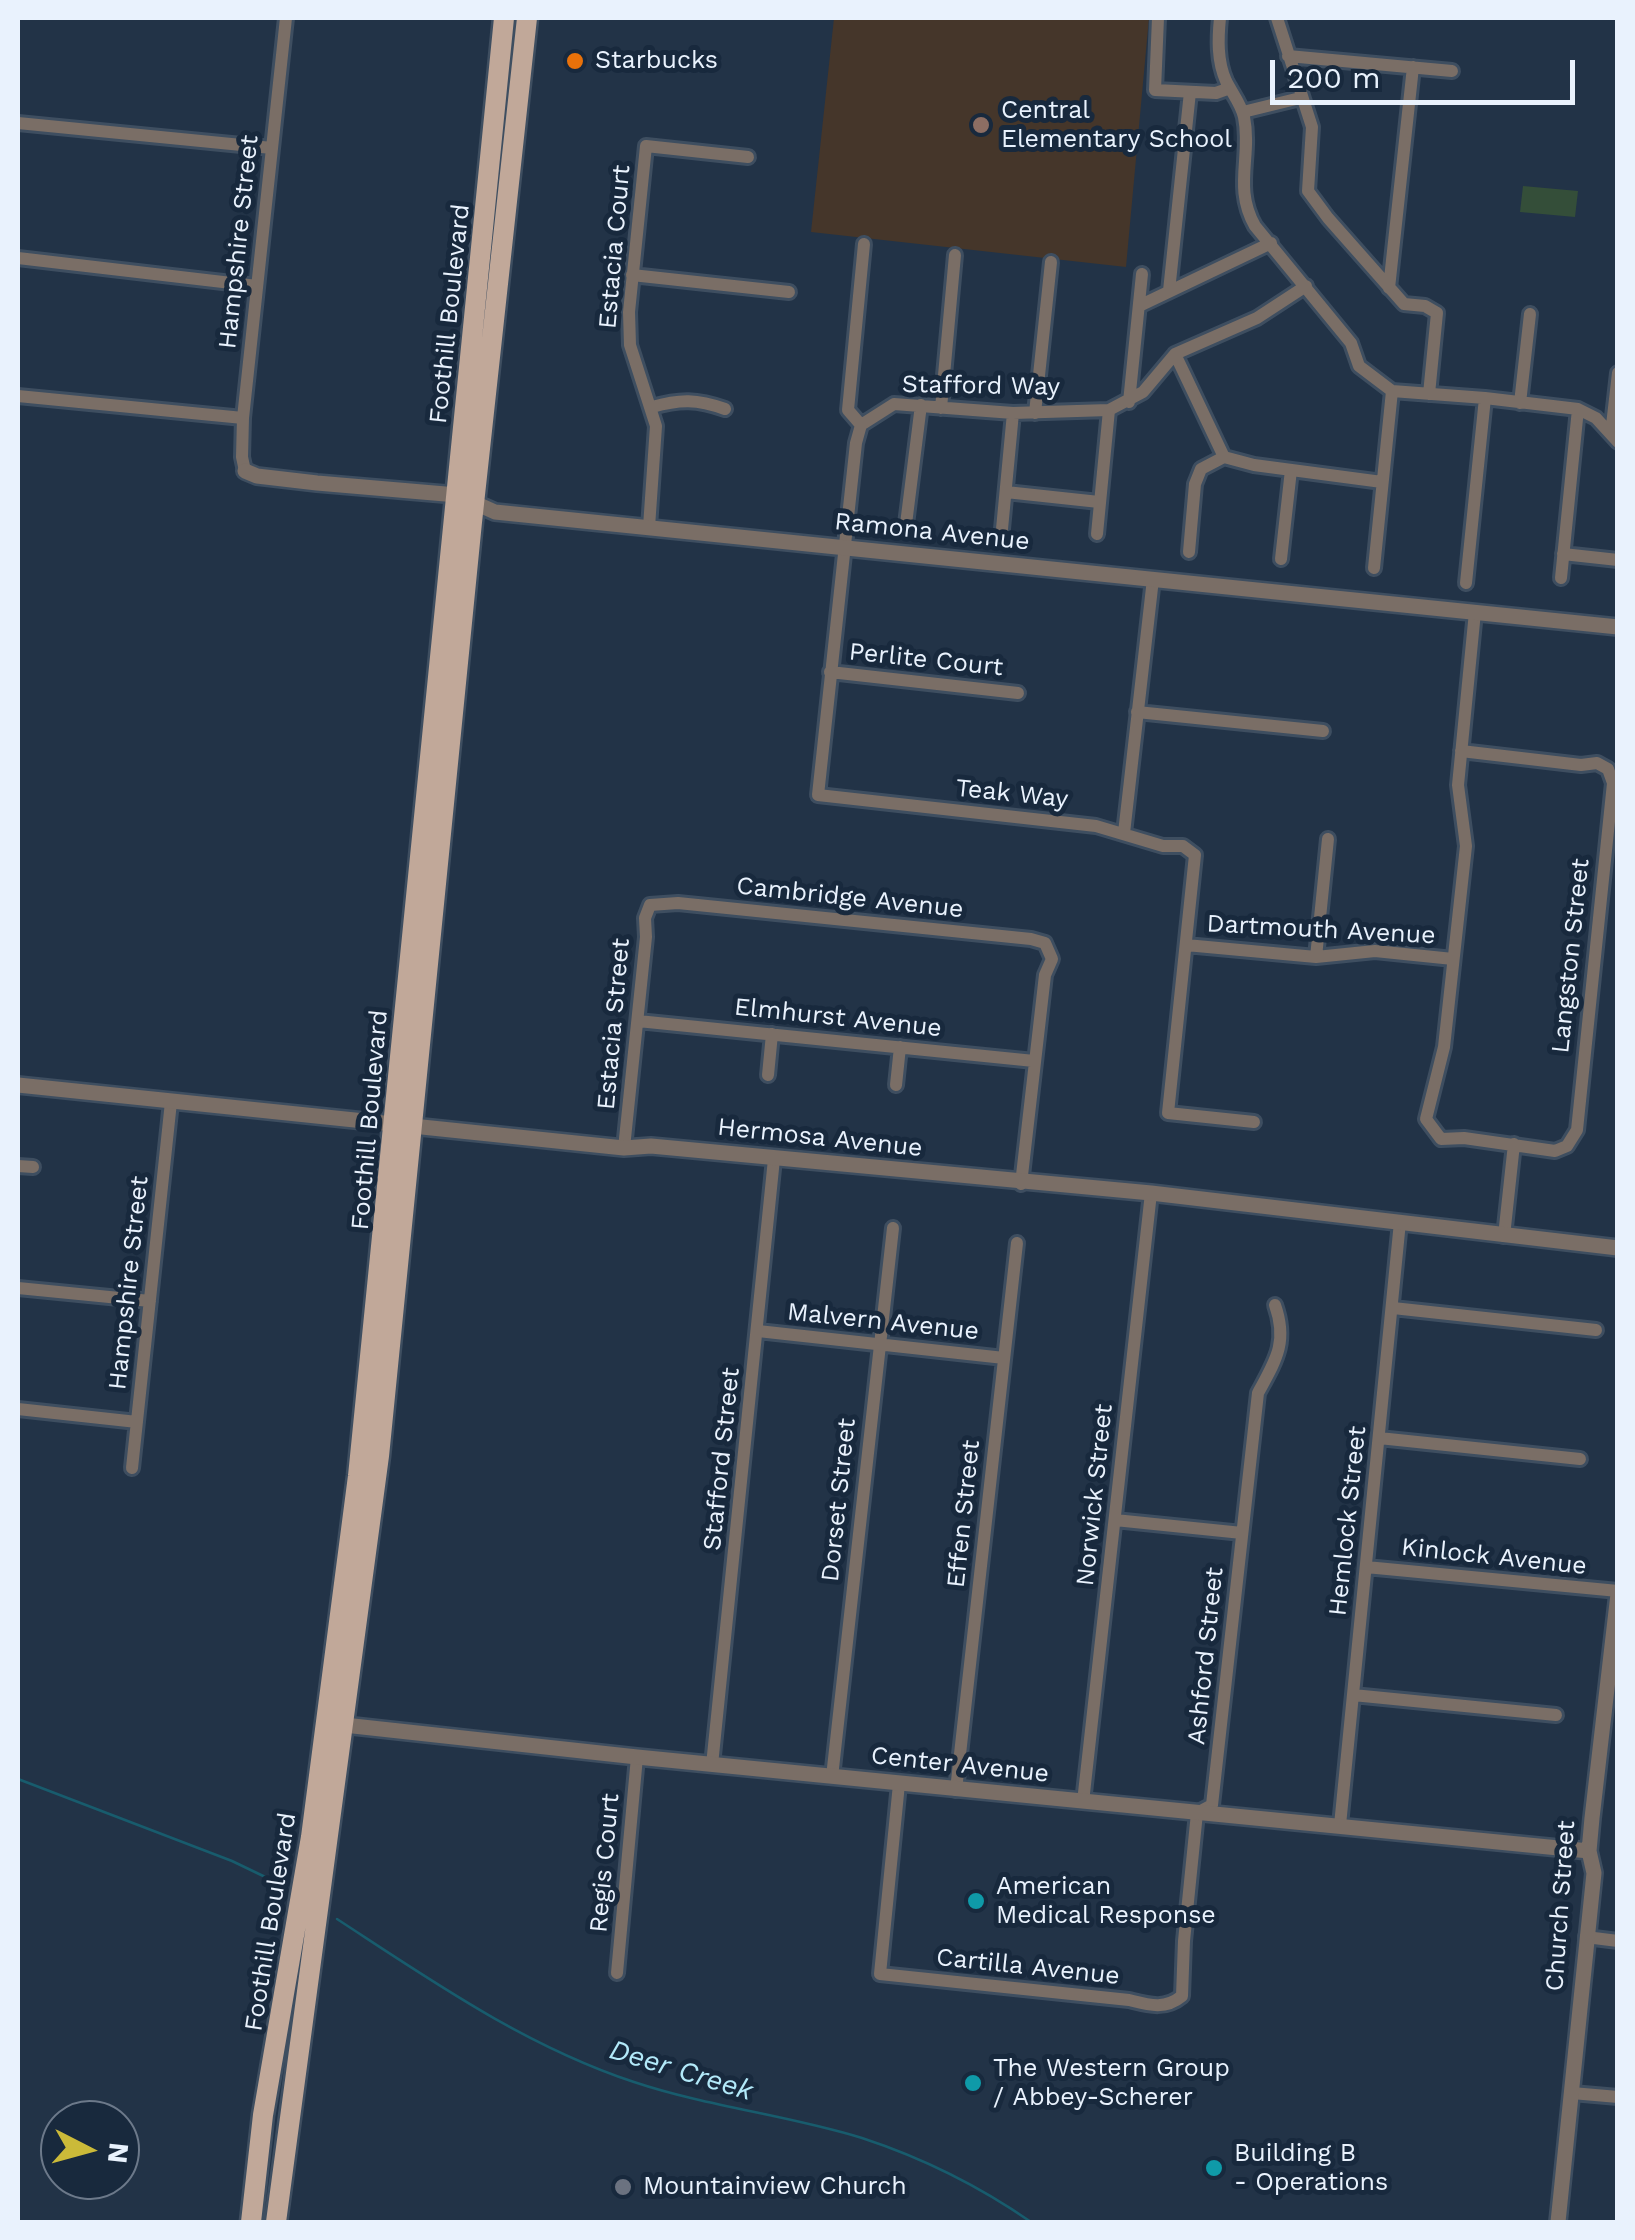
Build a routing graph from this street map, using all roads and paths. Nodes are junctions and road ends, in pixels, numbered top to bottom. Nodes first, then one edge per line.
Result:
1 (286, 18) edge
2 (504, 18) edge
3 (527, 18) edge
4 (1158, 18) edge
5 (1220, 18) edge
6 (1276, 18) edge
7 (1288, 56) junction
8 (1413, 67) junction
9 (1452, 71) dead end
10 (1230, 88) junction
11 (1190, 92) junction
12 (1300, 98) junction
13 (1243, 112) junction
14 (18, 122) edge
15 (272, 148) junction
16 (748, 156) dead end
17 (1271, 243) junction
18 (864, 244) dead end
19 (955, 255) dead end
20 (18, 258) edge
21 (1051, 262) dead end
22 (1142, 274) dead end
23 (632, 275) junction
24 (257, 286) junction
25 (1306, 286) junction
26 (1390, 288) junction
27 (1169, 291) junction
28 (789, 292) dead end
29 (1139, 306) junction
30 (1530, 314) dead end
31 (1175, 354) junction
32 (1618, 373) edge
33 (1392, 391) junction
34 (1428, 394) junction
35 (18, 396) edge
36 (1485, 398) junction
37 (1129, 402) junction
38 (1520, 402) junction
39 (921, 405) junction
40 (652, 407) junction
41 (941, 408) junction
42 (725, 409) dead end
43 (1110, 410) junction
44 (1578, 410) junction
45 (1013, 413) junction
46 (1035, 413) junction
47 (243, 418) junction
48 (861, 424) junction
49 (1614, 438) edge
50 (1224, 456) junction
51 (1290, 470) junction
52 (245, 471) joint
53 (1382, 482) junction
54 (1006, 492) junction
55 (465, 498) junction
56 (1099, 502) junction
57 (906, 524) dead end
58 (649, 527) junction
59 (1002, 529) dead end
60 (1096, 534) dead end
61 (844, 548) junction
62 (1189, 552) dead end
63 (1564, 554) junction
64 (1281, 559) dead end
65 (1618, 560) edge
66 (1374, 568) dead end
67 (1561, 578) dead end
68 (1153, 579) junction
69 (1466, 582) dead end
70 (1475, 612) junction
71 (1618, 626) edge
72 (830, 672) junction
73 (1018, 693) dead end
74 (1138, 712) junction
75 (1323, 731) dead end
76 (1461, 751) junction
77 (1124, 833) junction
78 (1328, 839) dead end
79 (650, 905) joint
80 (1186, 946) junction
81 (1316, 958) junction
82 (1453, 959) junction
83 (638, 1021) junction
84 (772, 1034) junction
85 (900, 1047) junction
86 (1034, 1061) junction
87 (768, 1074) dead end
88 (18, 1085) edge
89 (896, 1085) dead end
90 (171, 1102) junction
91 (1254, 1122) dead end
92 (404, 1125) junction
93 (1514, 1144) junction
94 (624, 1148) junction
95 (774, 1159) junction
96 (18, 1166) edge
97 (33, 1168) dead end
98 (1021, 1184) junction
99 (1151, 1194) junction
100 (1400, 1222) junction
101 (893, 1228) dead end
102 (1504, 1236) junction
103 (1017, 1244) dead end
104 (1618, 1248) edge
105 (18, 1288) edge
106 (150, 1301) junction
107 (1275, 1304) dead end
108 (1393, 1308) junction
109 (1596, 1330) dead end
110 (758, 1332) junction
111 (879, 1344) junction
112 (1004, 1358) junction
113 (18, 1409) edge
114 (137, 1422) junction
115 (1380, 1438) junction
116 (1580, 1460) dead end
117 (132, 1468) dead end
118 (1115, 1520) junction
119 (1242, 1533) junction
120 (1366, 1567) junction
121 (1618, 1593) edge
122 (1352, 1695) junction
123 (1556, 1715) dead end
124 (336, 1724) junction
125 (637, 1758) junction
126 (712, 1764) junction
127 (832, 1777) junction
128 (900, 1784) junction
129 (956, 1790) junction
130 (1083, 1802) junction
131 (1197, 1814) junction
132 (1340, 1825) junction
133 (1589, 1851) junction
134 (1586, 1938) junction
135 (1618, 1941) edge
136 (617, 1973) dead end
137 (1171, 2005) joint
138 (1572, 2093) junction
139 (1618, 2098) edge
140 (250, 2222) edge
141 (276, 2222) edge
142 (1558, 2222) edge

1 - 15 street, Hampshire Street
2 - 55 main road, Foothill Boulevard
3 - 55 main road, Foothill Boulevard
4 - 11 street
5 - 10 street
6 - 7 street
7 - 8 street
7 - 12 street
8 - 9 street
8 - 26 street
10 - 11 street
10 - 13 street
11 - 27 street
12 - 13 street
12 - 26 street
13 - 17 street
14 - 15 street
15 - 24 street, Hampshire Street
16 - 23 street, Estacia Court
17 - 25 street
17 - 27 street
18 - 48 street
19 - 41 street
20 - 24 street
21 - 46 street
22 - 29 street
23 - 28 street
23 - 40 street, Estacia Court
24 - 47 street, Hampshire Street
25 - 31 street, Stafford Way
25 - 33 street
26 - 34 street
27 - 29 street
29 - 37 street
30 - 38 street
31 - 37 street, Stafford Way
31 - 50 street
32 - 49 street
33 - 34 street
33 - 53 street
34 - 36 street
35 - 47 street
36 - 38 street
36 - 69 street
37 - 43 street, Stafford Way
38 - 44 street
39 - 41 street, Stafford Way
39 - 48 street, Stafford Way
39 - 57 street
40 - 42 street
40 - 58 street, Estacia Court
41 - 45 street, Stafford Way
43 - 46 street, Stafford Way
43 - 56 street
44 - 49 street
44 - 63 street
45 - 46 street, Stafford Way
45 - 54 street
47 - 52 street, Hampshire Street
48 - 61 street
50 - 51 street
50 - 62 street
51 - 53 street
51 - 64 street
52 - 55 street, Ramona Avenue
53 - 66 street
54 - 56 street
54 - 59 street
55 - 58 street, Ramona Avenue
55 - 92 main road, Foothill Boulevard
56 - 60 street
58 - 61 street, Ramona Avenue
61 - 68 street, Ramona Avenue
61 - 72 street
63 - 65 street
63 - 67 street
68 - 70 street, Ramona Avenue
68 - 74 street
70 - 71 street, Ramona Avenue
70 - 76 street
72 - 73 street, Perlite Court
72 - 77 street, Teak Way
74 - 75 street
74 - 77 street
76 - 82 street
76 - 93 street, Langston Street
77 - 80 street, Teak Way
78 - 81 street
79 - 83 street, Estacia Street
79 - 86 street, Cambridge Avenue
80 - 81 street, Dartmouth Avenue
80 - 91 street
81 - 82 street, Dartmouth Avenue
82 - 93 street
83 - 84 street, Elmhurst Avenue
83 - 94 street, Estacia Street
84 - 85 street, Elmhurst Avenue
84 - 87 street
85 - 86 street, Elmhurst Avenue
85 - 89 street
86 - 98 street
88 - 90 street, Hermosa Avenue
90 - 92 street, Hermosa Avenue
90 - 106 street, Hampshire Street
92 - 94 street, Hermosa Avenue
92 - 124 main road, Foothill Boulevard
93 - 102 street
94 - 95 street, Hermosa Avenue
95 - 98 street, Hermosa Avenue
95 - 110 street, Stafford Street
96 - 97 street
98 - 99 street, Hermosa Avenue
99 - 100 street, Hermosa Avenue
99 - 118 street, Norwick Street
100 - 102 street, Hermosa Avenue
100 - 108 street, Hemlock Street
101 - 111 street, Dorset Street
102 - 104 street, Hermosa Avenue
103 - 112 street, Effen Street
105 - 106 street
106 - 114 street, Hampshire Street
107 - 119 street, Ashford Street
108 - 109 street
108 - 115 street, Hemlock Street
110 - 111 street, Malvern Avenue
110 - 126 street, Stafford Street
111 - 112 street, Malvern Avenue
111 - 127 street, Dorset Street
112 - 129 street, Effen Street
113 - 114 street
114 - 117 street, Hampshire Street
115 - 116 street
115 - 120 street, Hemlock Street
118 - 119 street
118 - 130 street, Norwick Street
119 - 131 street, Ashford Street
120 - 121 street, Kinlock Avenue
120 - 122 street, Hemlock Street
121 - 133 street, Church Street
122 - 123 street
122 - 132 street, Hemlock Street
124 - 125 street, Center Avenue
124 - 140 main road, Foothill Boulevard
124 - 141 main road, Foothill Boulevard
125 - 126 street, Center Avenue
125 - 136 street, Regis Court
126 - 127 street, Center Avenue
127 - 128 street, Center Avenue
128 - 129 street, Center Avenue
128 - 137 street, Cartilla Avenue
129 - 130 street, Center Avenue
130 - 131 street, Center Avenue
131 - 132 street, Center Avenue
131 - 137 street, Ashford Street
132 - 133 street, Center Avenue
133 - 134 street, Church Street
134 - 135 street
134 - 138 street, Church Street
138 - 139 street
138 - 142 street, Church Street

